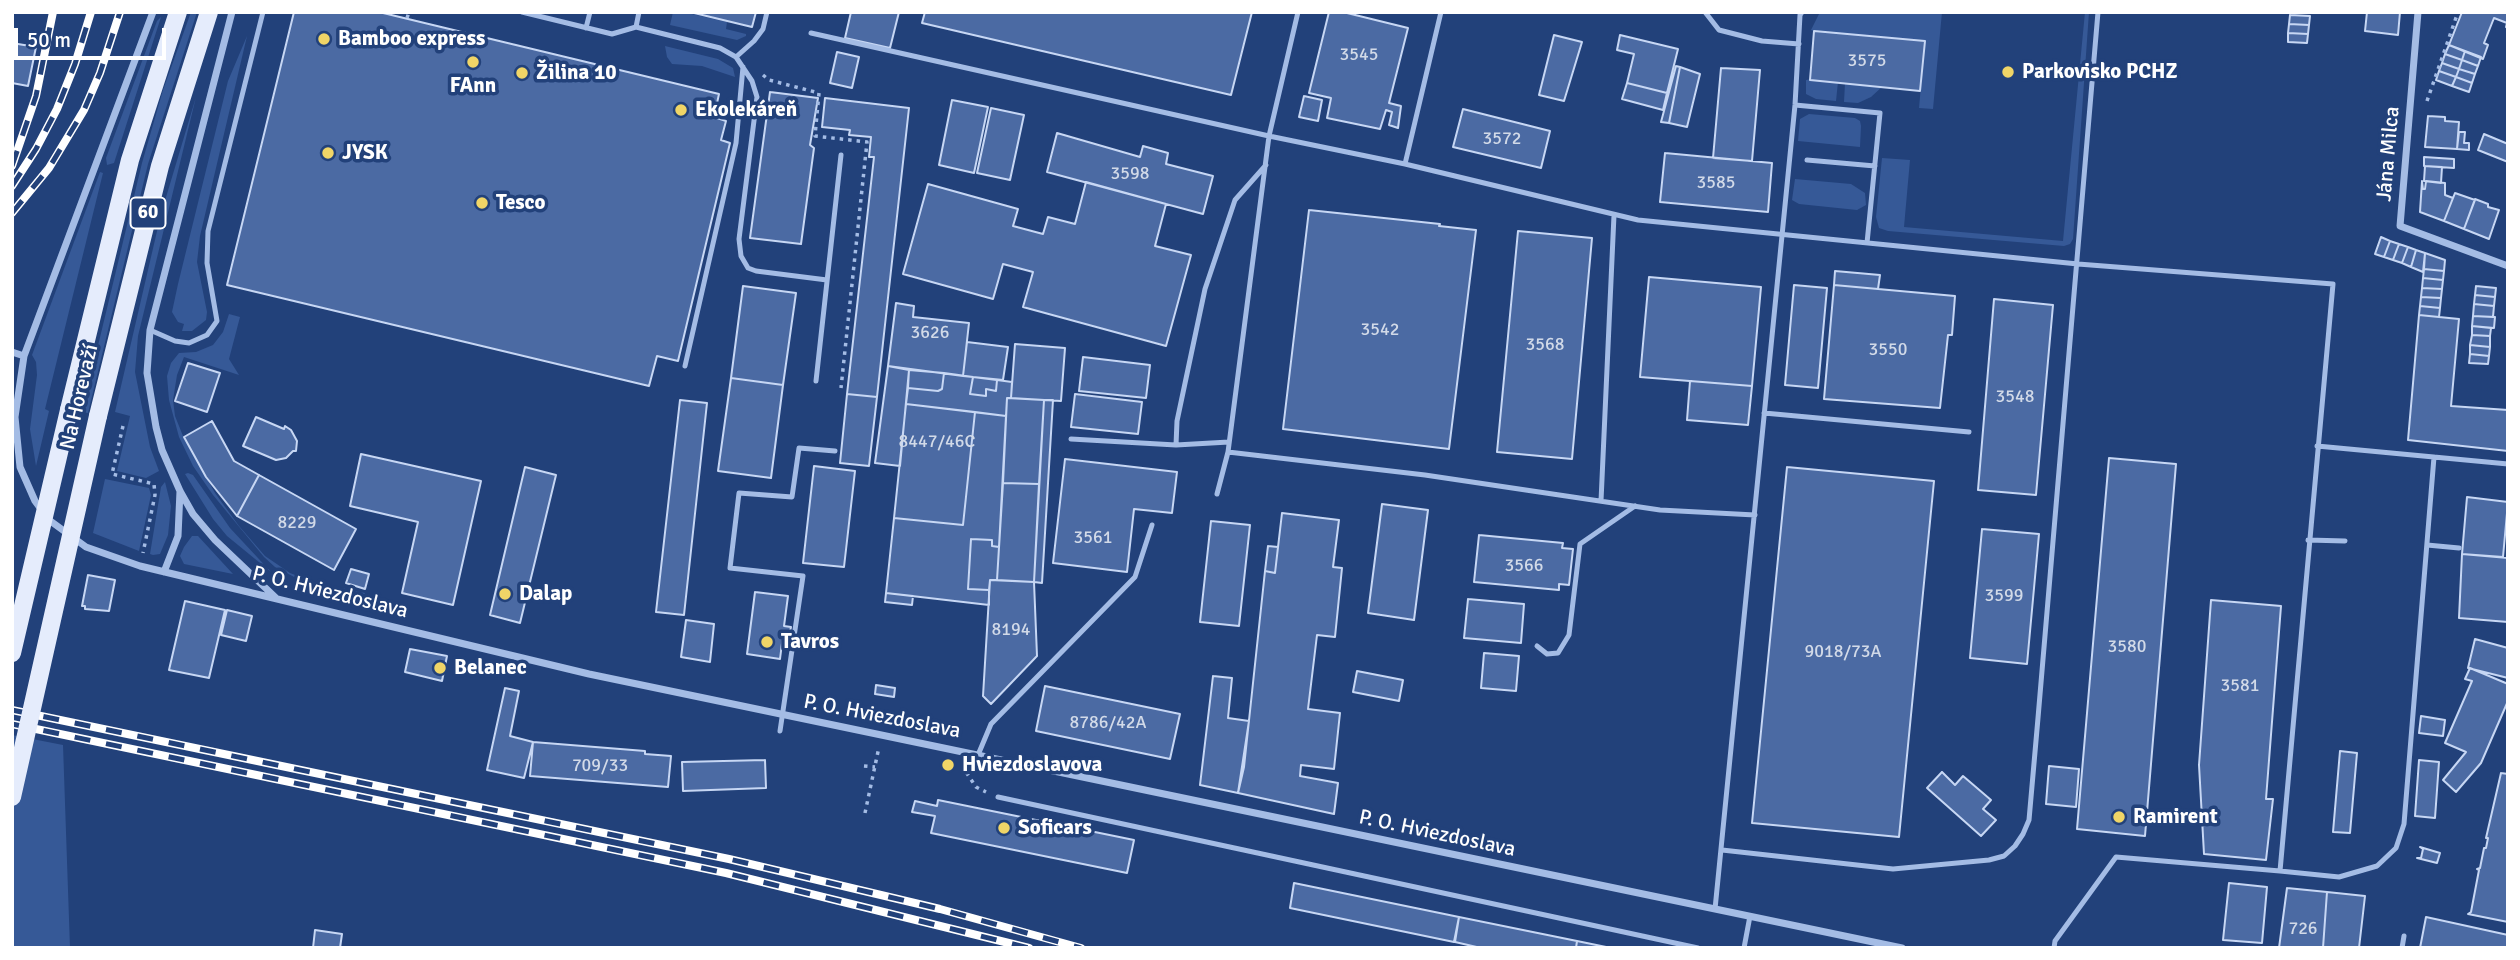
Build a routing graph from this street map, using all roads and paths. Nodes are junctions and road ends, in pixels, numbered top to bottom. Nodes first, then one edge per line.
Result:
1 (153, 12) edge
2 (177, 12) edge
3 (209, 12) edge
4 (232, 12) edge
5 (263, 12) edge
6 (409, 12) edge
7 (522, 12) edge
8 (590, 12) edge
9 (639, 12) edge
10 (767, 12) edge
11 (1298, 12) edge
12 (1441, 12) edge
13 (1705, 12) edge
14 (1802, 12) edge
15 (2098, 12) edge
16 (2418, 12) edge
17 (2458, 12) edge
18 (539, 14) edge
19 (407, 18) dead end
20 (636, 27) junction
21 (586, 28) junction
22 (811, 33) dead end
23 (1799, 44) junction
24 (736, 57) junction
25 (744, 66) junction
26 (2427, 101) dead end
27 (1795, 105) junction
28 (1269, 136) junction
29 (841, 155) dead end
30 (1807, 160) dead end
31 (1405, 164) junction
32 (1266, 165) junction
33 (1875, 166) junction
34 (1614, 215) junction
35 (1782, 235) junction
36 (1867, 243) junction
37 (2078, 264) junction
38 (2508, 266) edge
39 (827, 280) junction
40 (150, 330) junction
41 (12, 352) edge
42 (24, 356) junction
43 (685, 366) dead end
44 (816, 381) dead end
45 (1764, 413) junction
46 (123, 426) dead end
47 (1969, 432) dead end
48 (1071, 439) dead end
49 (1229, 442) junction
50 (1176, 445) junction
51 (2317, 446) junction
52 (835, 451) dead end
53 (1228, 452) junction
54 (2434, 457) junction
55 (2508, 464) edge
56 (180, 491) junction
57 (1217, 494) dead end
58 (1601, 501) junction
59 (1635, 506) junction
60 (1755, 515) junction
61 (1152, 525) dead end
62 (2308, 540) junction
63 (2345, 541) dead end
64 (2427, 545) junction
65 (2459, 548) dead end
66 (144, 553) dead end
67 (164, 572) junction
68 (276, 598) junction
69 (1537, 646) dead end
70 (12, 653) edge
71 (783, 715) junction
72 (780, 731) dead end
73 (882, 735) junction
74 (967, 752) junction
75 (978, 755) junction
76 (864, 766) dead end
77 (875, 767) junction
78 (12, 797) edge
79 (998, 797) joint
80 (865, 813) dead end
81 (1722, 850) junction
82 (2280, 871) junction
83 (1715, 909) junction
84 (1750, 916) junction
85 (2404, 936) dead end
86 (1698, 948) edge
87 (1744, 948) edge
88 (1902, 948) edge
89 (2054, 948) edge
90 (2402, 948) edge

1 - 42 street
2 - 70 main road, Na Horevaží / 60, bridge
3 - 78 main road, Na Horevaží / 60, bridge
4 - 40 street
5 - 40 lane
6 - 19 path
7 - 18 lane
8 - 21 lane
9 - 20 lane
10 - 24 lane
11 - 28 lane
12 - 31 lane
13 - 23 lane
14 - 23 lane
15 - 37 lane
16 - 38 street, Jána Milca
17 - 26 path
18 - 21 lane
20 - 21 lane
20 - 24 lane
22 - 28 lane
23 - 27 lane
24 - 25 lane
25 - 39 lane
25 - 43 lane
27 - 33 lane
27 - 35 lane
28 - 31 lane
28 - 32 lane
29 - 39 lane
30 - 33 lane
31 - 34 lane
32 - 49 lane
32 - 50 lane
33 - 36 lane
34 - 35 lane
34 - 58 lane
35 - 36 lane
35 - 45 lane
36 - 37 lane
37 - 51 lane
37 - 81 lane
39 - 44 lane
40 - 56 street
41 - 42 street
42 - 67 street, P. O. Hviezdoslava
45 - 47 lane
45 - 60 lane
46 - 66 path
48 - 50 lane
49 - 50 lane
49 - 53 lane
51 - 54 lane
51 - 62 lane
52 - 71 lane
53 - 57 lane
53 - 58 lane
54 - 55 lane
54 - 64 lane
56 - 67 street
56 - 68 street
58 - 59 lane
59 - 60 lane
59 - 69 lane
60 - 81 lane
61 - 75 lane
62 - 63 lane
62 - 82 lane
64 - 65 lane
64 - 82 lane
67 - 68 street, P. O. Hviezdoslava
68 - 71 street, P. O. Hviezdoslava
71 - 72 lane
71 - 73 street, P. O. Hviezdoslava
73 - 74 street, P. O. Hviezdoslava
73 - 77 path
74 - 75 street, P. O. Hviezdoslava
74 - 79 path
75 - 83 street, P. O. Hviezdoslava
76 - 77 path
77 - 80 path
79 - 86 lane
81 - 83 lane
82 - 89 lane
83 - 84 street, P. O. Hviezdoslava
84 - 87 lane
84 - 88 street, P. O. Hviezdoslava
85 - 90 lane

